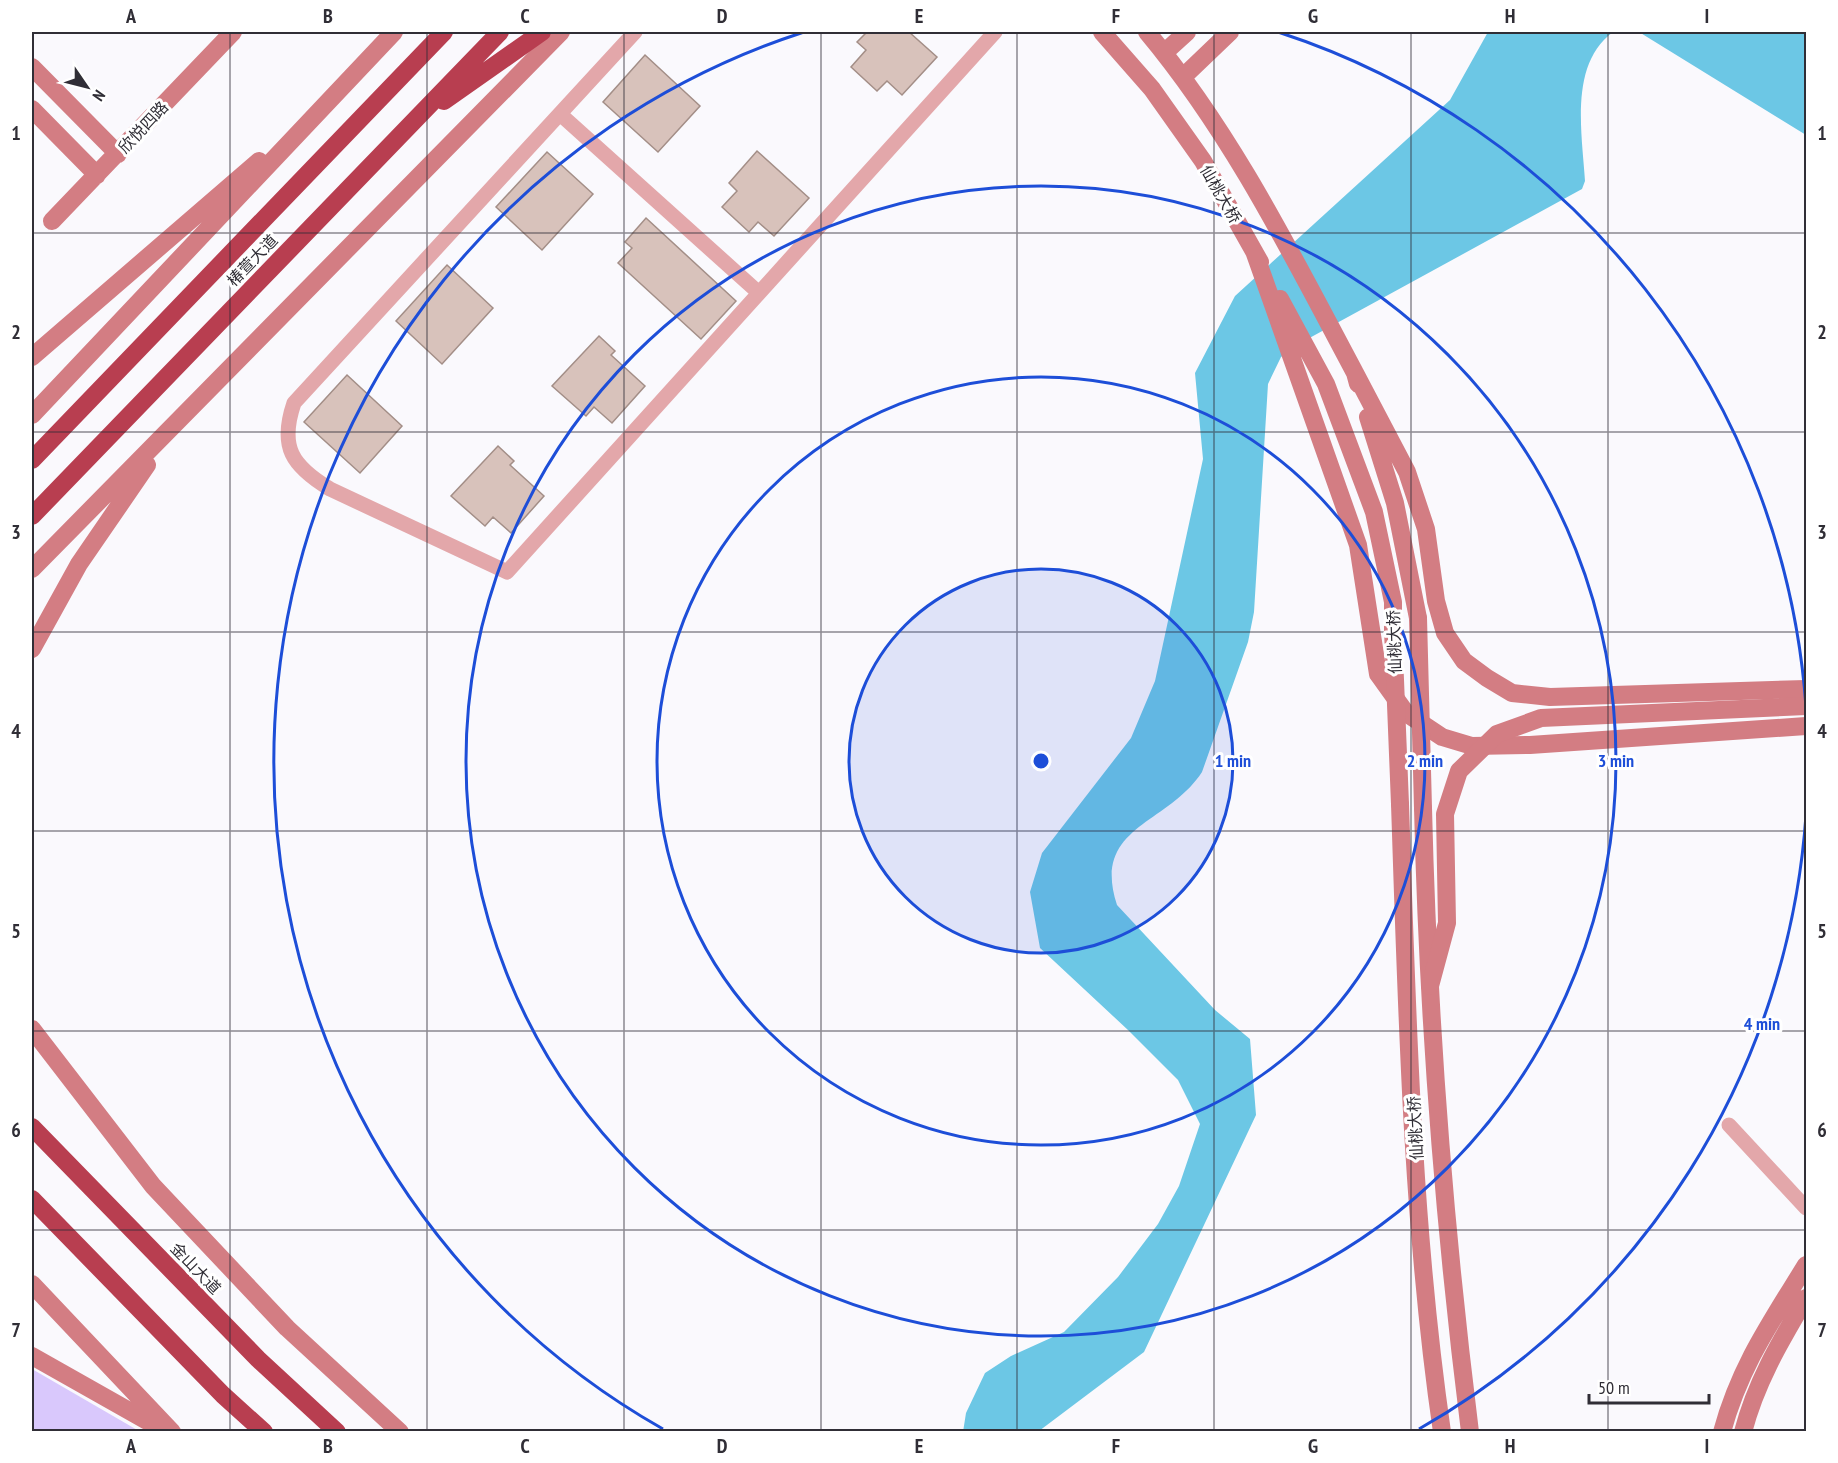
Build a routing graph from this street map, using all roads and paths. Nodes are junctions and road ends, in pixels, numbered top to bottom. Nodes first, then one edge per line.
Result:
1 (233, 32) edge
2 (393, 32) edge
3 (426, 32) edge
4 (444, 32) edge
5 (500, 32) edge
6 (542, 32) edge
7 (561, 32) edge
8 (635, 32) edge
9 (995, 32) edge
10 (1102, 32) edge
11 (1147, 32) edge
12 (1187, 32) edge
13 (1230, 32) edge
14 (1165, 52) junction
15 (32, 66) edge
16 (1183, 76) junction
17 (378, 99) junction
18 (32, 109) edge
19 (318, 112) junction
20 (560, 114) junction
21 (408, 126) junction
22 (118, 154) junction
23 (97, 175) junction
24 (52, 221) dead end
25 (1254, 251) junction
26 (759, 293) junction
27 (74, 318) junction
28 (32, 345) edge
29 (32, 357) edge
30 (1355, 373) junction
31 (32, 415) edge
32 (172, 426) junction
33 (32, 460) edge
34 (32, 516) edge
35 (32, 569) edge
36 (32, 649) edge
37 (1806, 689) edge
38 (1806, 706) edge
39 (1806, 726) edge
40 (1430, 986) junction
41 (32, 1029) edge
42 (1729, 1125) dead end
43 (32, 1127) edge
44 (32, 1199) edge
45 (1806, 1208) edge
46 (1806, 1265) edge
47 (32, 1284) edge
48 (1806, 1298) edge
49 (32, 1356) edge
50 (258, 1359) junction
51 (223, 1395) junction
52 (166, 1431) edge
53 (172, 1431) edge
54 (254, 1431) edge
55 (264, 1431) edge
56 (337, 1431) edge
57 (352, 1431) edge
58 (400, 1431) edge
59 (1442, 1431) edge
60 (1470, 1431) edge
61 (1722, 1431) edge
62 (1743, 1431) edge

1 - 22 main road, 欣悦四路
2 - 19 main road
3 - 17 highway
4 - 17 highway, 椿萱大道
5 - 21 highway, 椿萱大道
6 - 21 highway
7 - 32 main road
8 - 20 street
9 - 26 street
10 - 25 main road, 仙桃大桥
11 - 14 main road, 仙桃大桥
12 - 14 main road
13 - 16 main road
14 - 16 main road, 仙桃大桥
15 - 22 main road
16 - 30 main road, 仙桃大桥
17 - 33 highway, 椿萱大道
18 - 23 main road
19 - 27 main road
19 - 31 main road
20 - 26 street
20 - 26 street
21 - 34 highway, 椿萱大道
22 - 23 main road, 欣悦四路
23 - 24 main road, 欣悦四路
25 - 39 main road, bridge
25 - 59 main road, 仙桃大桥, bridge
27 - 28 main road
27 - 29 main road
30 - 37 main road
30 - 40 main road, 仙桃大桥, bridge
32 - 35 main road
32 - 36 main road
38 - 40 main road, bridge
40 - 60 main road, 仙桃大桥
41 - 58 main road
42 - 45 street
43 - 50 highway, 金山大道
44 - 51 highway
46 - 61 main road
47 - 53 main road
48 - 62 main road
49 - 52 main road
50 - 56 highway, 金山大道
50 - 57 highway
51 - 54 highway
51 - 55 highway

